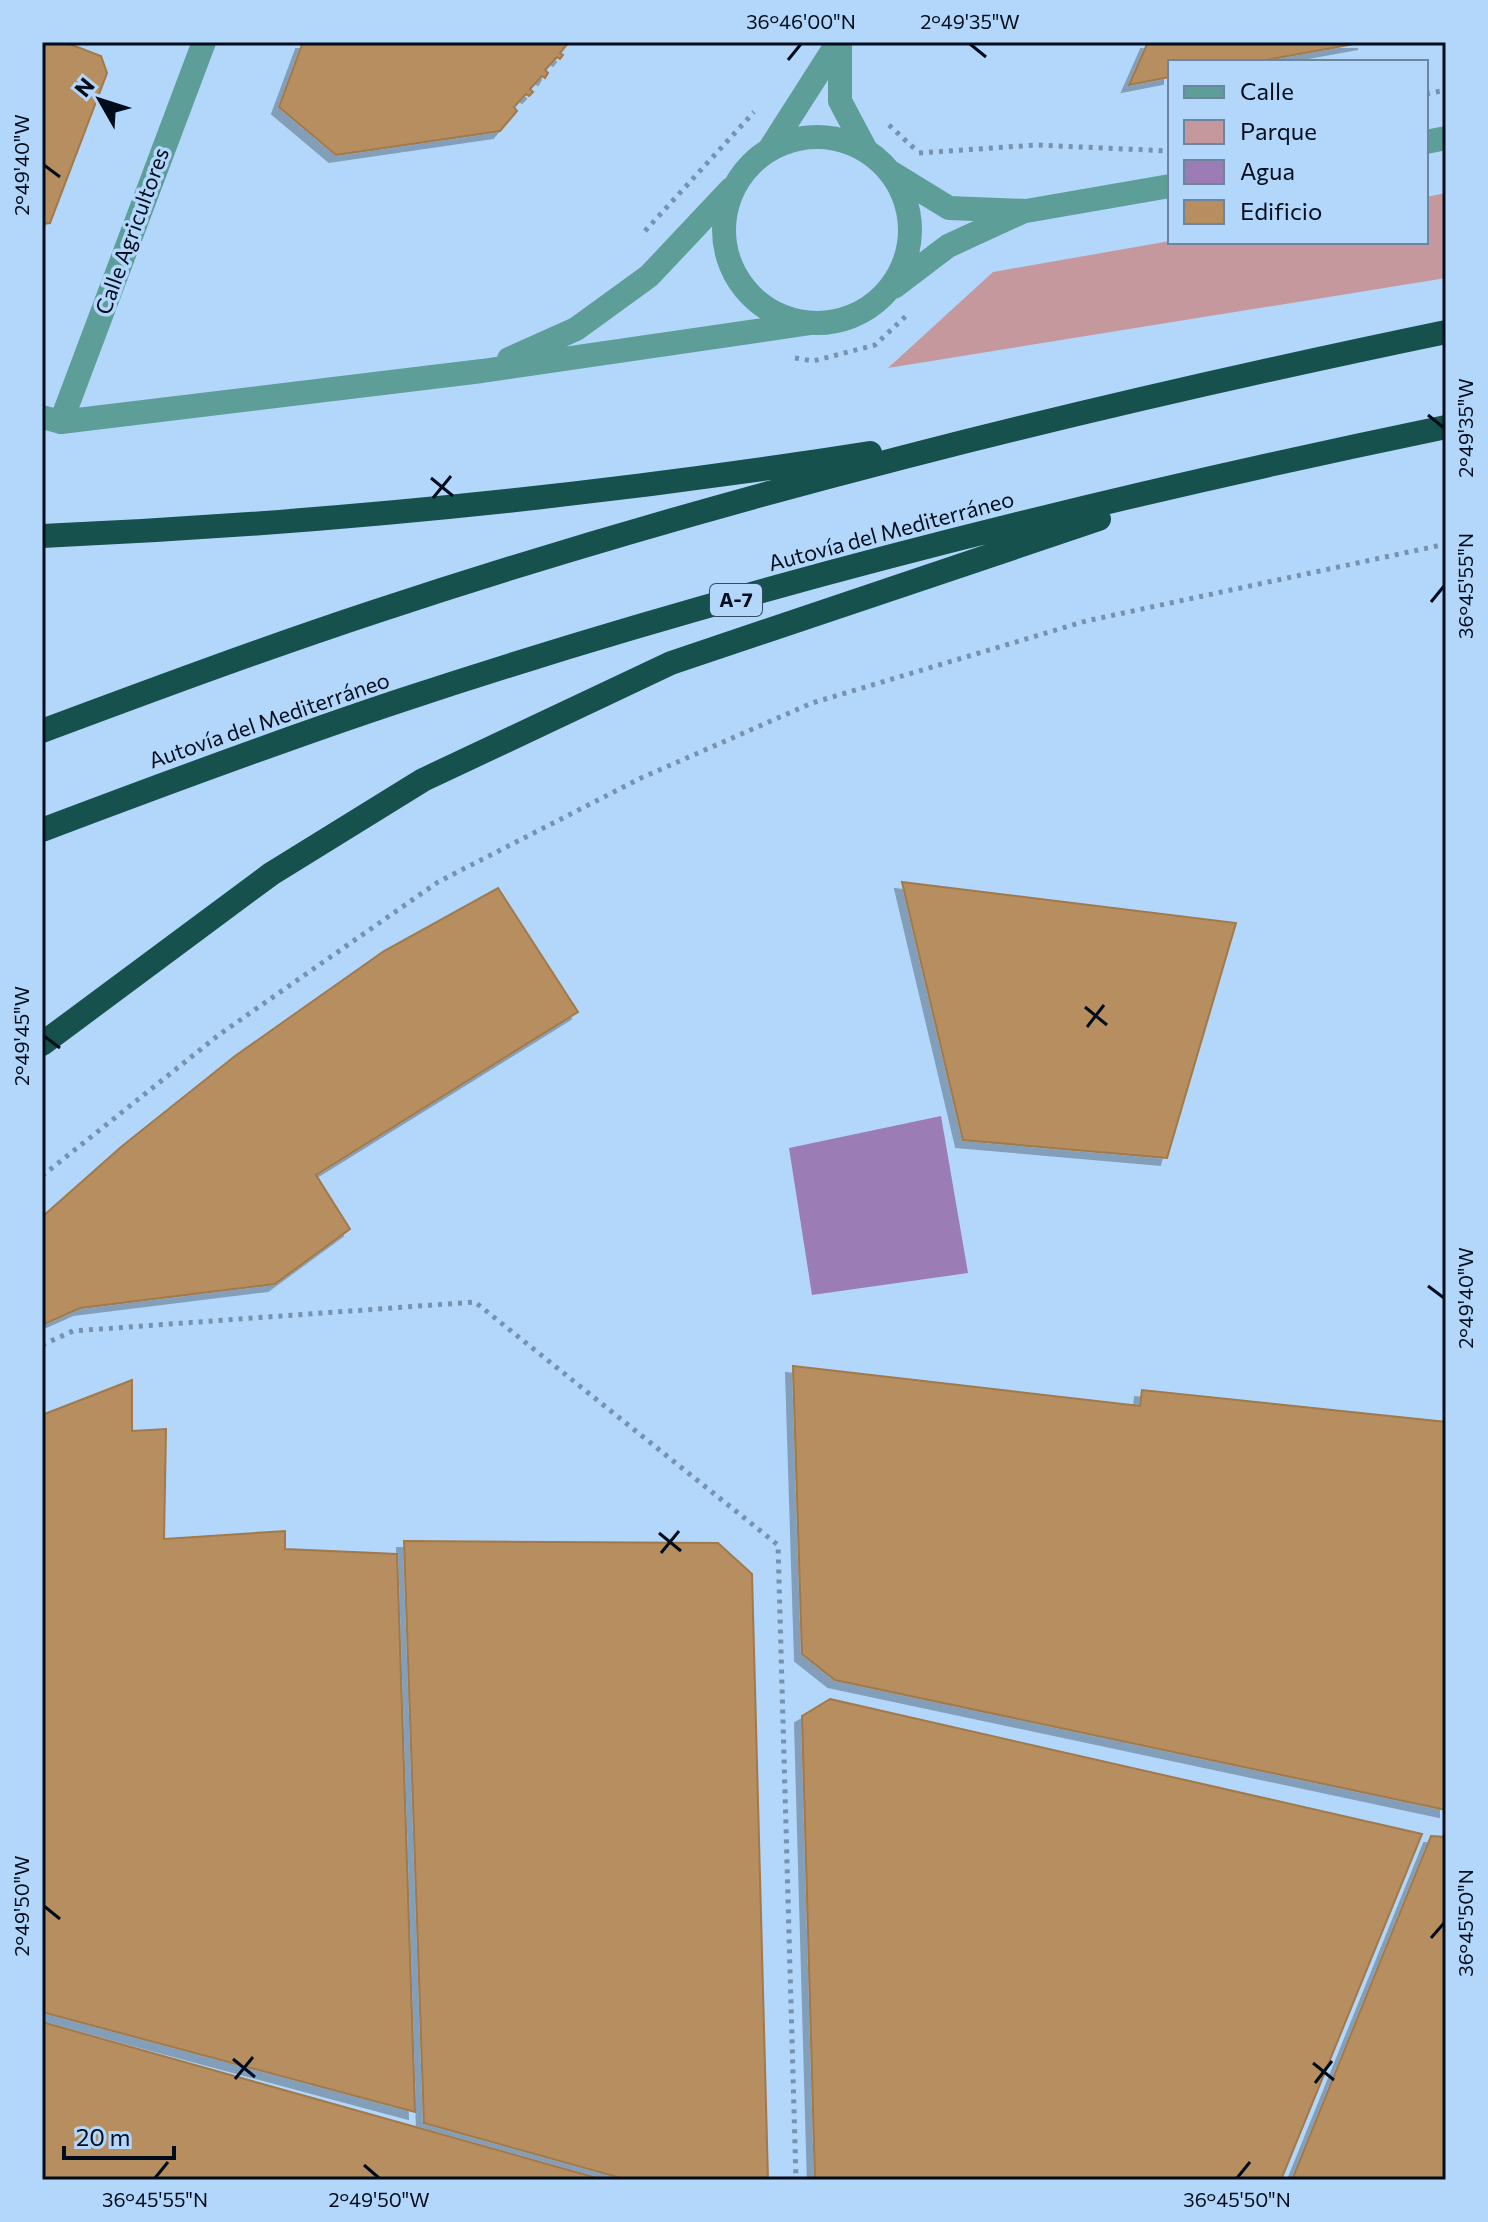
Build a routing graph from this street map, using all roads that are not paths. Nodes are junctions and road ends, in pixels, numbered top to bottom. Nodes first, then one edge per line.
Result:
1 (839, 42) edge
2 (201, 43) edge
3 (769, 150) junction
4 (866, 150) junction
5 (890, 172) junction
6 (736, 183) junction
7 (1168, 186) edge
8 (1026, 211) junction
9 (880, 298) junction
10 (811, 323) junction
11 (1446, 332) edge
12 (482, 371) junction
13 (52, 419) edge
14 (1446, 427) edge
15 (987, 435) junction
16 (1251, 470) junction
17 (42, 536) edge
18 (42, 731) edge
19 (42, 830) edge
20 (42, 1044) edge

1 - 3 street
1 - 4 street
2 - 13 street, Calle Agricultores
3 - 4 street
3 - 6 street
4 - 5 street
5 - 8 street
5 - 9 street
6 - 10 street
6 - 12 street
7 - 8 street
8 - 9 street
9 - 10 street
10 - 12 street
11 - 15 highway
12 - 13 street
14 - 16 highway, Autovía del Mediterráneo / A-7
15 - 17 highway
15 - 18 highway
16 - 19 highway, Autovía del Mediterráneo / A-7
16 - 20 highway

